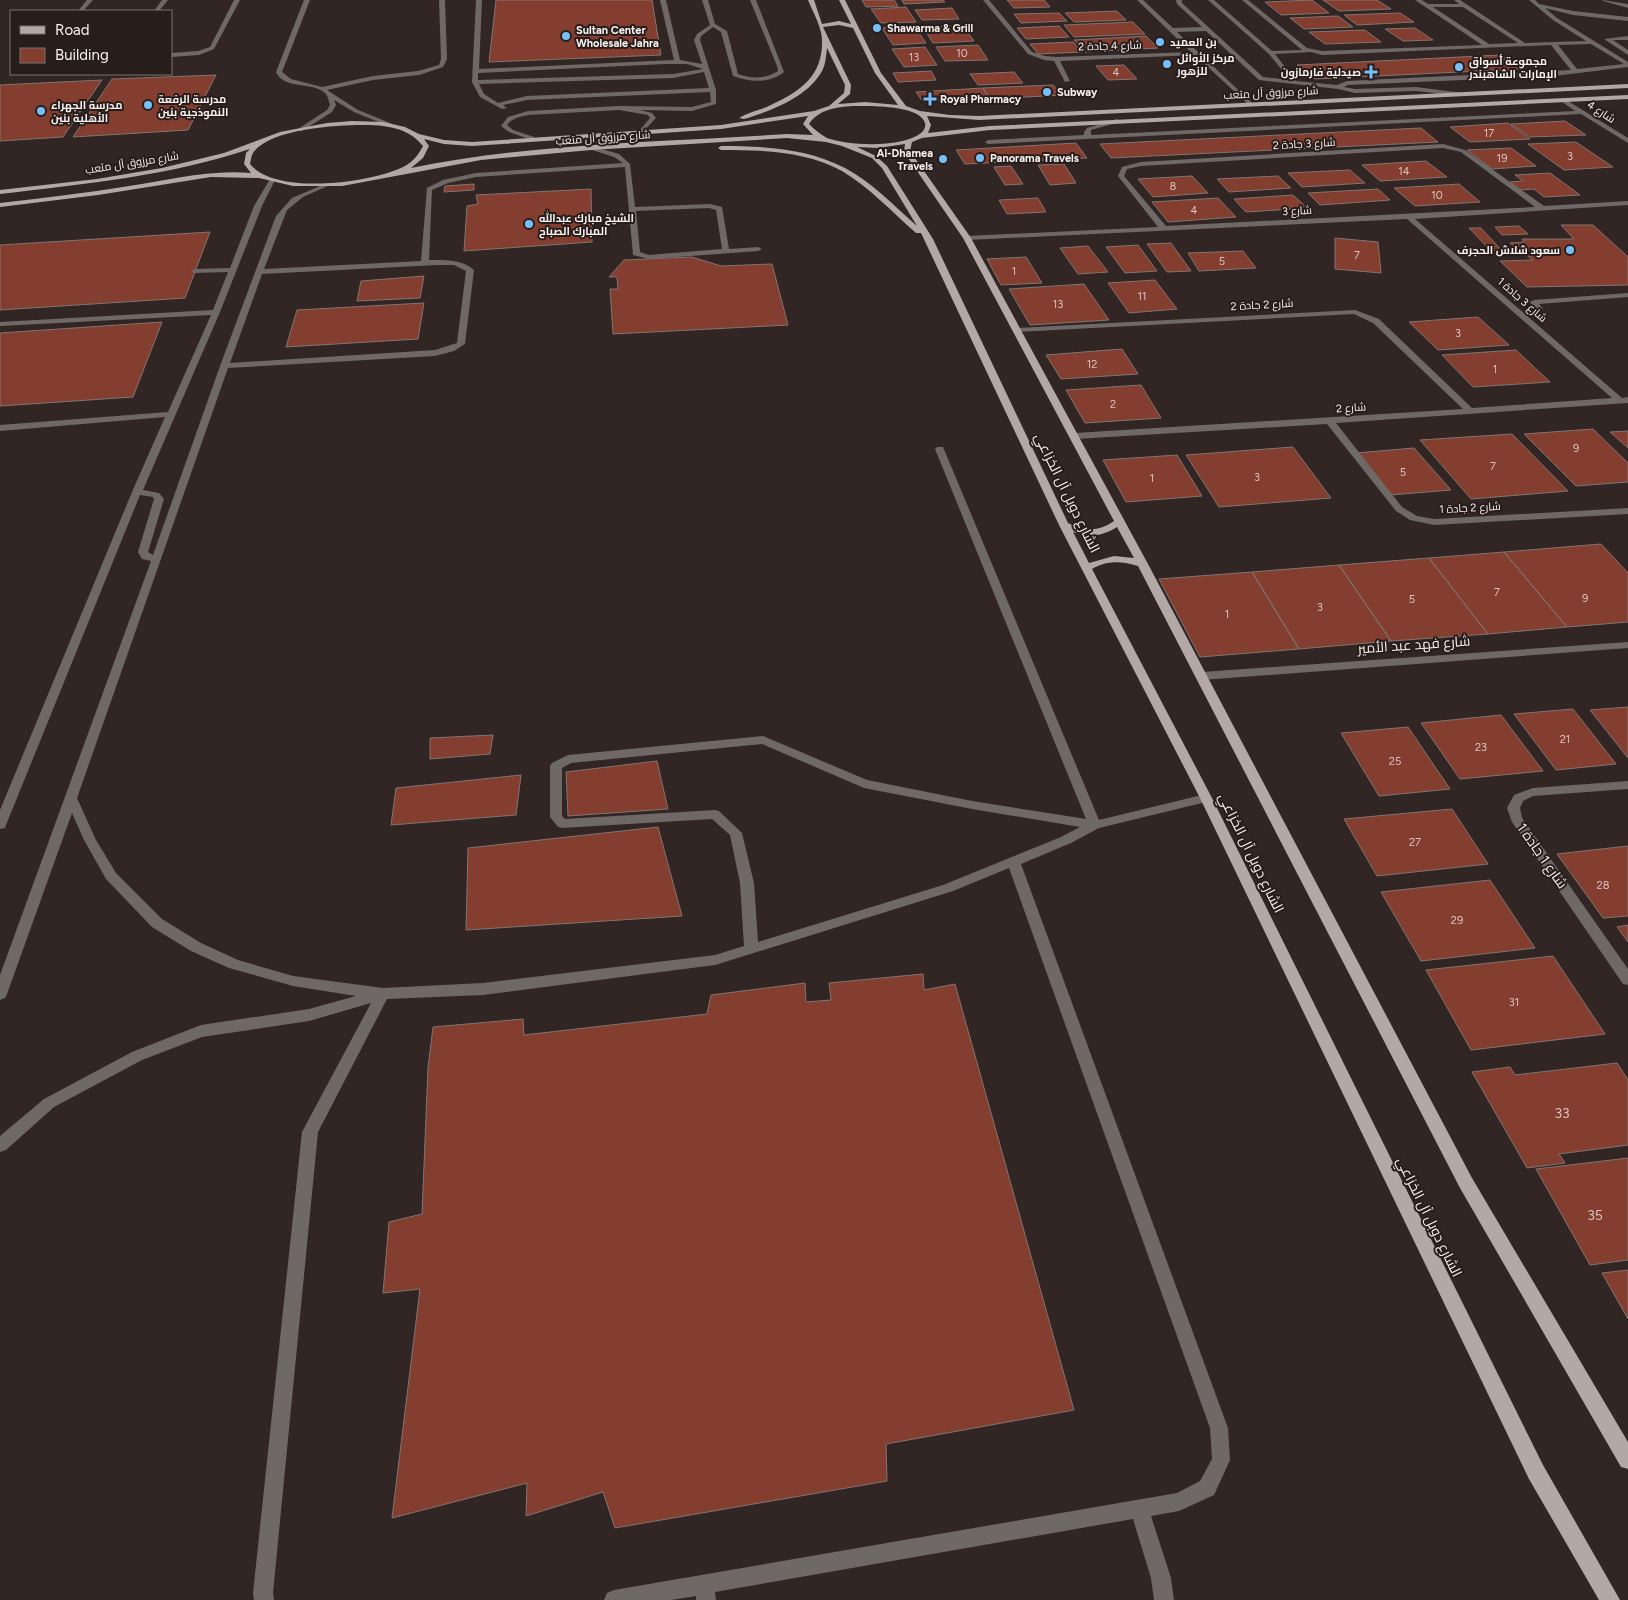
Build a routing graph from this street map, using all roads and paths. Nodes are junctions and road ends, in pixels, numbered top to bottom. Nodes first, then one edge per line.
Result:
1 (90, 0) edge
2 (165, 0) edge
3 (237, 0) edge
4 (307, 0) edge
5 (442, 0) edge
6 (478, 0) edge
7 (663, 0) edge
8 (705, 0) edge
9 (753, 0) edge
10 (811, 0) edge
11 (842, 0) edge
12 (986, 0) edge
13 (1140, 0) edge
14 (1179, 0) edge
15 (1211, 0) edge
16 (1245, 0) edge
17 (1418, 0) edge
18 (1457, 0) edge
19 (1532, 0) edge
20 (1606, 0) edge
21 (1615, 0) edge
22 (1628, 2) edge
23 (1464, 5) junction
24 (1537, 5) junction
25 (1427, 6) junction
26 (1628, 6) edge
27 (81, 10) edge
28 (157, 10) edge
29 (849, 14) junction
30 (822, 16) junction
31 (1555, 19) junction
32 (1628, 20) edge
33 (713, 25) junction
34 (820, 26) junction
35 (855, 27) junction
36 (1206, 29) junction
37 (1173, 30) junction
38 (1212, 34) junction
39 (1178, 36) junction
40 (1628, 38) edge
41 (825, 39) junction
42 (1591, 42) junction
43 (1552, 44) junction
44 (1524, 45) junction
45 (1489, 47) junction
46 (1619, 47) junction
47 (1603, 49) junction
48 (1309, 51) junction
49 (1196, 53) junction
50 (1271, 53) junction
51 (1628, 54) edge
52 (1612, 55) junction
53 (172, 56) edge
54 (1056, 59) junction
55 (677, 61) junction
56 (1628, 65) edge
57 (706, 68) junction
58 (475, 71) junction
59 (1575, 71) junction
60 (1066, 81) dead end
61 (475, 82) junction
62 (1295, 83) junction
63 (1628, 86) edge
64 (1338, 87) junction
65 (322, 89) junction
66 (713, 90) junction
67 (1506, 92) junction
68 (329, 93) junction
69 (1461, 94) junction
70 (1628, 96) edge
71 (1563, 100) junction
72 (1519, 102) junction
73 (1250, 104) junction
74 (1472, 104) junction
75 (497, 105) junction
76 (903, 107) junction
77 (1404, 107) junction
78 (619, 108) junction
79 (829, 108) junction
80 (915, 112) junction
81 (1583, 112) junction
82 (816, 113) junction
83 (520, 114) junction
84 (1421, 120) junction
85 (1117, 121) junction
86 (393, 126) junction
87 (300, 130) junction
88 (642, 130) junction
89 (671, 130) junction
90 (420, 136) junction
91 (921, 136) junction
92 (1088, 137) junction
93 (532, 138) junction
94 (909, 141) junction
95 (1628, 141) edge
96 (264, 142) junction
97 (834, 142) junction
98 (988, 142) dead end
99 (592, 148) junction
100 (628, 165) junction
101 (260, 176) junction
102 (382, 176) junction
103 (272, 180) junction
104 (327, 185) junction
105 (0, 192) edge
106 (1628, 203) edge
107 (0, 205) edge
108 (632, 209) junction
109 (1543, 209) junction
110 (1409, 217) junction
111 (1164, 229) junction
112 (968, 238) junction
113 (929, 239) junction
114 (758, 249) dead end
115 (726, 251) junction
116 (425, 263) junction
117 (232, 270) junction
118 (195, 271) dead end
119 (258, 272) junction
120 (1628, 295) edge
121 (1539, 309) dead end
122 (216, 312) junction
123 (0, 324) edge
124 (1017, 330) junction
125 (224, 366) junction
126 (1624, 400) edge
127 (1471, 412) junction
128 (172, 414) junction
129 (1329, 421) junction
130 (0, 428) edge
131 (1074, 436) junction
132 (940, 449) dead end
133 (137, 492) junction
134 (1628, 511) edge
135 (1120, 521) junction
136 (1064, 525) junction
137 (157, 559) junction
138 (1143, 564) junction
139 (1086, 570) junction
140 (1628, 645) edge
141 (1202, 676) junction
142 (1628, 785) edge
143 (71, 798) junction
144 (1206, 798) junction
145 (0, 825) edge
146 (1095, 825) junction
147 (1013, 862) junction
148 (751, 947) junction
149 (1628, 980) edge
150 (0, 994) edge
151 (383, 994) junction
152 (0, 1145) edge
153 (1628, 1460) edge
154 (1139, 1508) junction
155 (705, 1592) edge
156 (264, 1600) edge
157 (614, 1600) edge
158 (1164, 1600) edge
159 (1610, 1600) edge

1 - 27 street
2 - 28 street
3 - 53 street
4 - 65 street
5 - 65 street
6 - 58 street
7 - 55 street
8 - 33 street
9 - 33 street
10 - 30 main road
11 - 29 main road
12 - 54 street, شارع 4 جادة 2
13 - 37 street
14 - 36 street
15 - 50 street
16 - 48 street
17 - 25 street
18 - 23 street
19 - 24 street
20 - 26 street
21 - 22 street
23 - 25 street
23 - 44 street
24 - 31 street
24 - 32 street
25 - 45 street
29 - 30 main road
29 - 35 main road
30 - 34 main road
31 - 32 street
31 - 42 street
33 - 57 street
34 - 35 main road
34 - 41 main road
35 - 76 main road
36 - 37 street
36 - 38 street
37 - 39 street
38 - 39 street
38 - 62 street
39 - 49 street
40 - 46 street
41 - 79 main road
41 - 89 main road
42 - 43 street
42 - 47 street
43 - 44 street
43 - 59 street
44 - 45 street
45 - 48 street
46 - 47 street
46 - 51 street
47 - 52 street
48 - 50 street
49 - 54 street, شارع 4 جادة 2
49 - 73 street
50 - 62 street
51 - 52 street
52 - 56 street
54 - 60 street
55 - 57 street
55 - 58 street
56 - 59 street
57 - 61 street
57 - 66 street
58 - 61 street
59 - 64 street
61 - 75 street
62 - 64 street
63 - 67 main road, شارع مرزوق آل متعب
64 - 69 street
65 - 68 street
66 - 75 street
66 - 78 street
67 - 69 main road, شارع مرزوق آل متعب
67 - 72 main road
68 - 86 street
68 - 87 street
69 - 73 main road, شارع مرزوق آل متعب
69 - 74 main road
70 - 71 main road, شارع مرزوق آل متعب
71 - 72 main road, شارع مرزوق آل متعب
71 - 81 street, شارع 4
72 - 74 main road, شارع مرزوق آل متعب
73 - 80 main road, شارع مرزوق آل متعب
74 - 77 main road, شارع مرزوق آل متعب
75 - 83 street
76 - 79 main road
76 - 80 main road, شارع مرزوق آل متعب
77 - 84 street
77 - 85 main road, شارع مرزوق آل متعب
78 - 83 street
78 - 88 street
79 - 82 main road, شارع مرزوق آل متعب
80 - 91 main road
81 - 84 street
81 - 95 street, شارع 4
82 - 89 main road, شارع مرزوق آل متعب
82 - 97 main road
83 - 93 street
84 - 92 street
85 - 91 main road, شارع مرزوق آل متعب
85 - 92 street
86 - 87 main road, شارع مرزوق آل متعب
86 - 90 main road, شارع مرزوق آل متعب
87 - 96 main road, شارع مرزوق آل متعب
88 - 89 main road, شارع مرزوق آل متعب
88 - 93 main road, شارع مرزوق آل متعب
90 - 93 main road, شارع مرزوق آل متعب
90 - 102 main road
91 - 94 main road, شارع مرزوق آل متعب
92 - 98 street
94 - 97 main road, شارع مرزوق آل متعب
94 - 112 main road
96 - 101 main road
96 - 105 main road, شارع مرزوق آل متعب
97 - 99 main road, شارع مرزوق آل متعب
97 - 113 main road, الشارع دوبل آل الخزاعي
99 - 100 street
99 - 102 main road, شارع مرزوق آل متعب
99 - 113 main road
100 - 108 street
100 - 116 street
101 - 103 main road, شارع مرزوق آل متعب
101 - 107 main road, شارع مرزوق آل متعب
102 - 104 main road, شارع مرزوق آل متعب
103 - 104 main road, شارع مرزوق آل متعب
103 - 117 street
104 - 119 street
106 - 109 street, شارع 3
108 - 115 street
108 - 115 street
109 - 110 street, شارع 3
109 - 111 street, شارع 3 جادة 2
110 - 111 street, شارع 3
110 - 126 street, شارع 3 جادة 1
111 - 112 street, شارع 3
112 - 124 main road
113 - 136 main road, الشارع دوبل آل الخزاعي
114 - 115 street
116 - 119 street
116 - 125 street
117 - 118 street
117 - 122 street
119 - 125 street
120 - 121 street
122 - 123 street
122 - 128 street
124 - 127 street, شارع 2 جادة 2
124 - 131 main road
125 - 137 street
126 - 127 street, شارع 2
127 - 129 street, شارع 2
128 - 130 street
128 - 133 street
129 - 131 street, شارع 2
129 - 134 street, شارع 2 جادة 1
131 - 135 main road
132 - 146 street
133 - 137 street
133 - 145 street
135 - 136 main road
135 - 138 main road
136 - 139 main road, الشارع دوبل آل الخزاعي
137 - 143 street
138 - 139 main road
138 - 141 main road
139 - 144 main road, الشارع دوبل آل الخزاعي
140 - 141 street, شارع فهد عبد الأمير
141 - 153 main road
142 - 149 street, شارع 1 جادة 1
143 - 150 street
143 - 151 street
144 - 146 street
144 - 159 main road, الشارع دوبل آل الخزاعي
146 - 147 street
146 - 148 street
147 - 148 street
147 - 154 street
148 - 151 street
151 - 152 street
151 - 156 street
154 - 155 street
154 - 158 street
155 - 157 street

